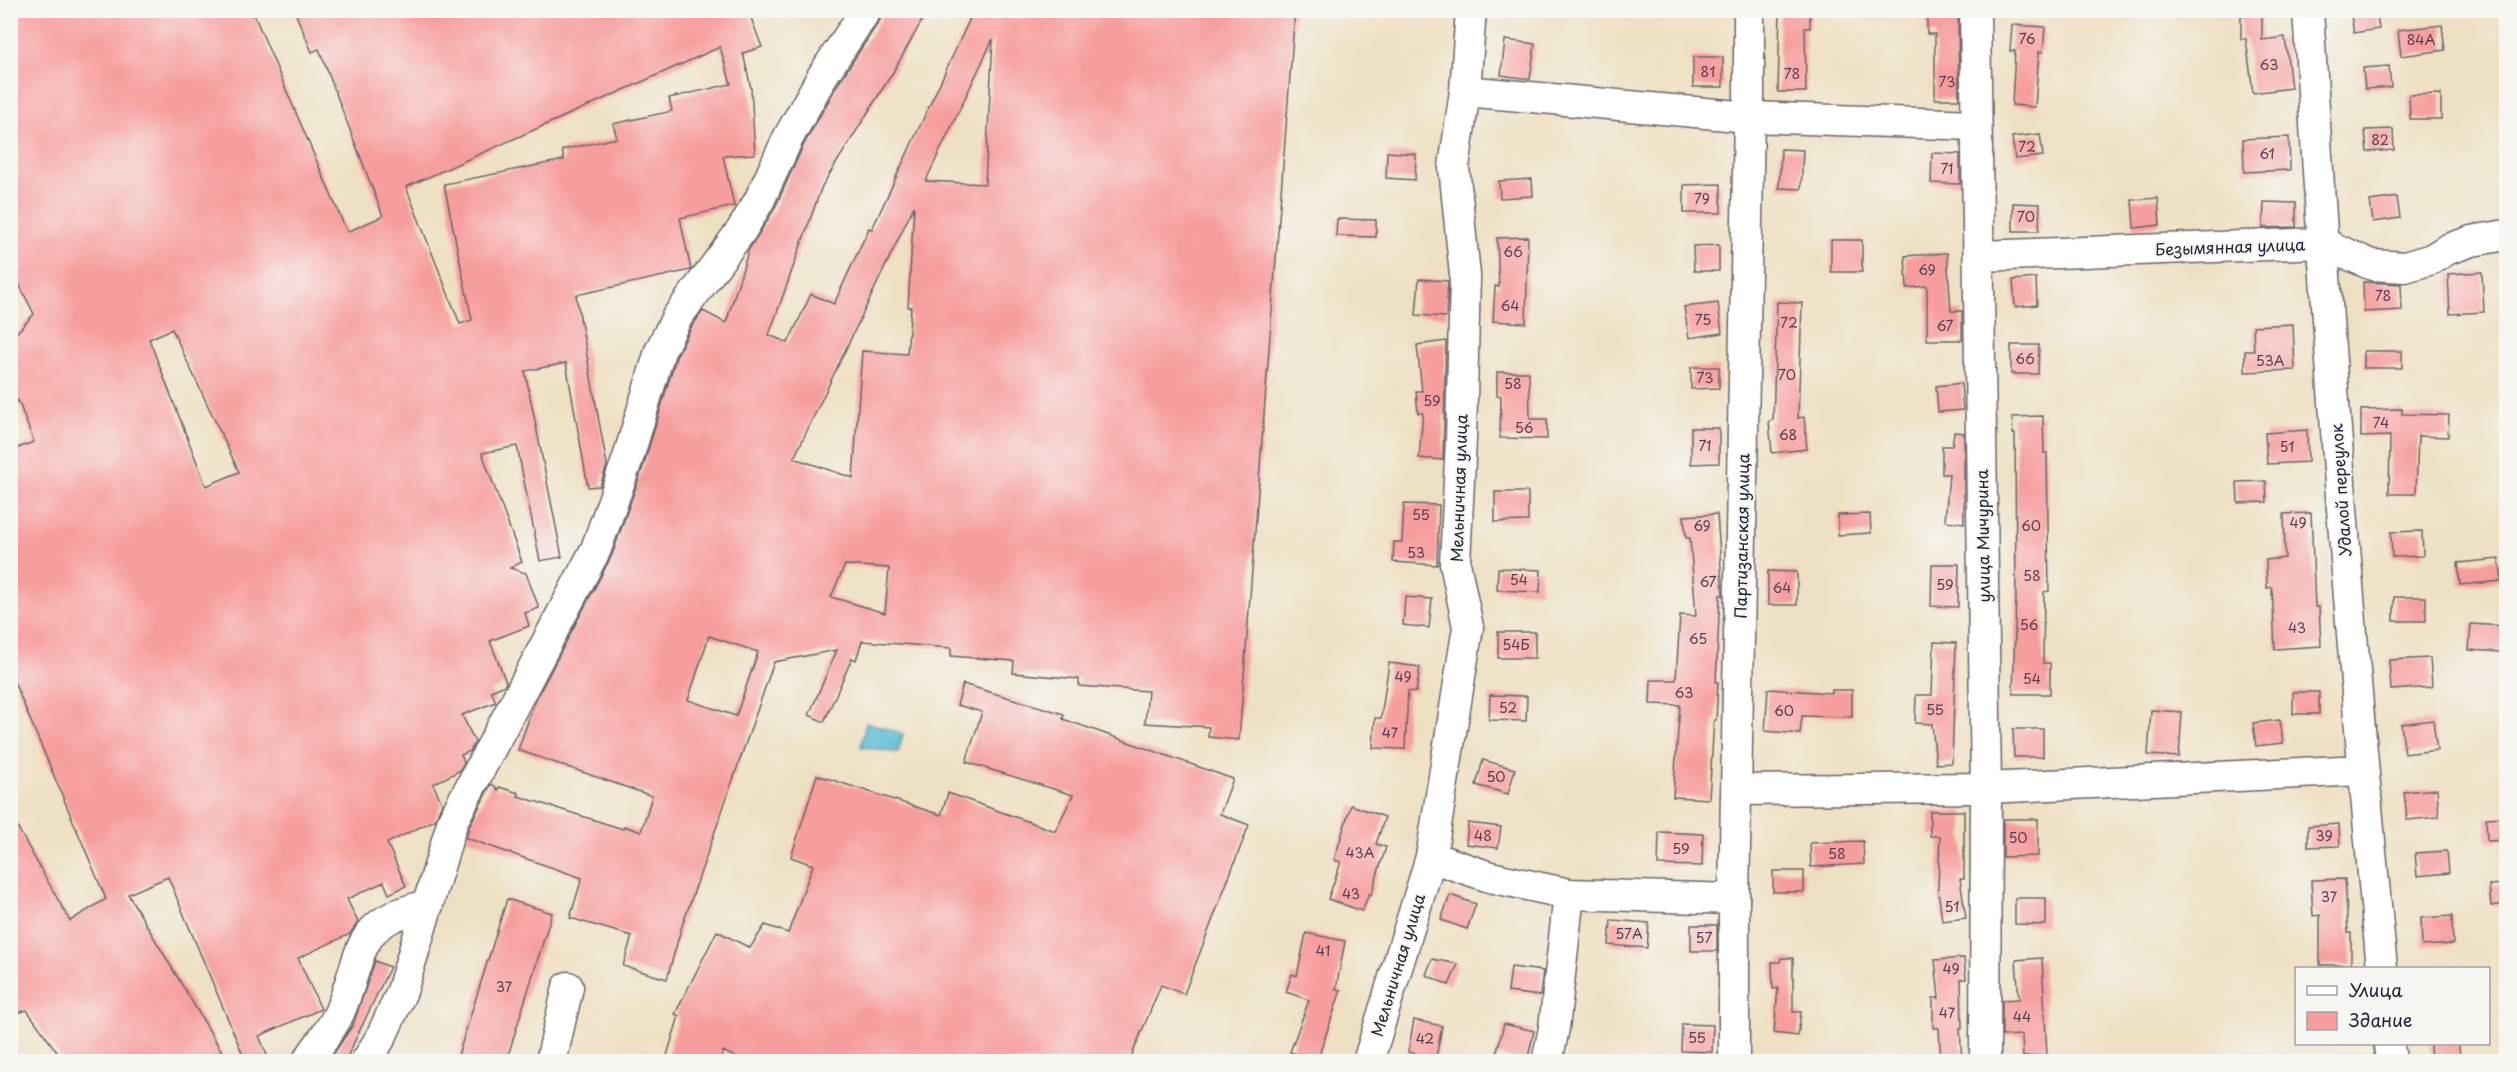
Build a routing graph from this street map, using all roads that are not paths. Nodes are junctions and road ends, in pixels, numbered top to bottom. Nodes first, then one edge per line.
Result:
1 (866, 10) edge
2 (1471, 10) edge
3 (1749, 10) edge
4 (1975, 10) edge
5 (2308, 10) edge
6 (1465, 91) junction
7 (1749, 117) junction
8 (1976, 125) junction
9 (2506, 235) edge
10 (2322, 243) junction
11 (1979, 256) junction
12 (2363, 770) junction
13 (1986, 788) junction
14 (1737, 790) junction
15 (1431, 857) junction
16 (1569, 894) junction
17 (1734, 899) junction
18 (428, 905) junction
19 (2382, 967) edge
20 (568, 987) dead end
21 (2389, 1045) edge
22 (307, 1062) edge
23 (366, 1062) edge
24 (551, 1062) edge
25 (1368, 1062) edge
26 (1547, 1062) edge
27 (1734, 1062) edge
28 (1985, 1062) edge
29 (2391, 1062) edge

1 - 18 street
2 - 6 street, Мельничная улица
3 - 7 street, Партизанская улица
4 - 8 street, улица Мичурина
5 - 10 street, Удалой переулок
6 - 7 street
6 - 15 street, Мельничная улица
7 - 8 street
7 - 14 street, Партизанская улица
8 - 11 street, улица Мичурина
9 - 10 street, Безымянная улица
10 - 11 street, Безымянная улица
10 - 12 street, Удалой переулок
11 - 13 street, улица Мичурина
12 - 13 street
12 - 19 street, Удалой переулок
13 - 14 street
13 - 28 street, улица Мичурина
14 - 17 street, Партизанская улица
15 - 16 street
15 - 25 street, Мельничная улица
16 - 17 street
16 - 26 street
17 - 27 street, Партизанская улица
18 - 22 street
18 - 23 street
20 - 24 street
21 - 29 street

